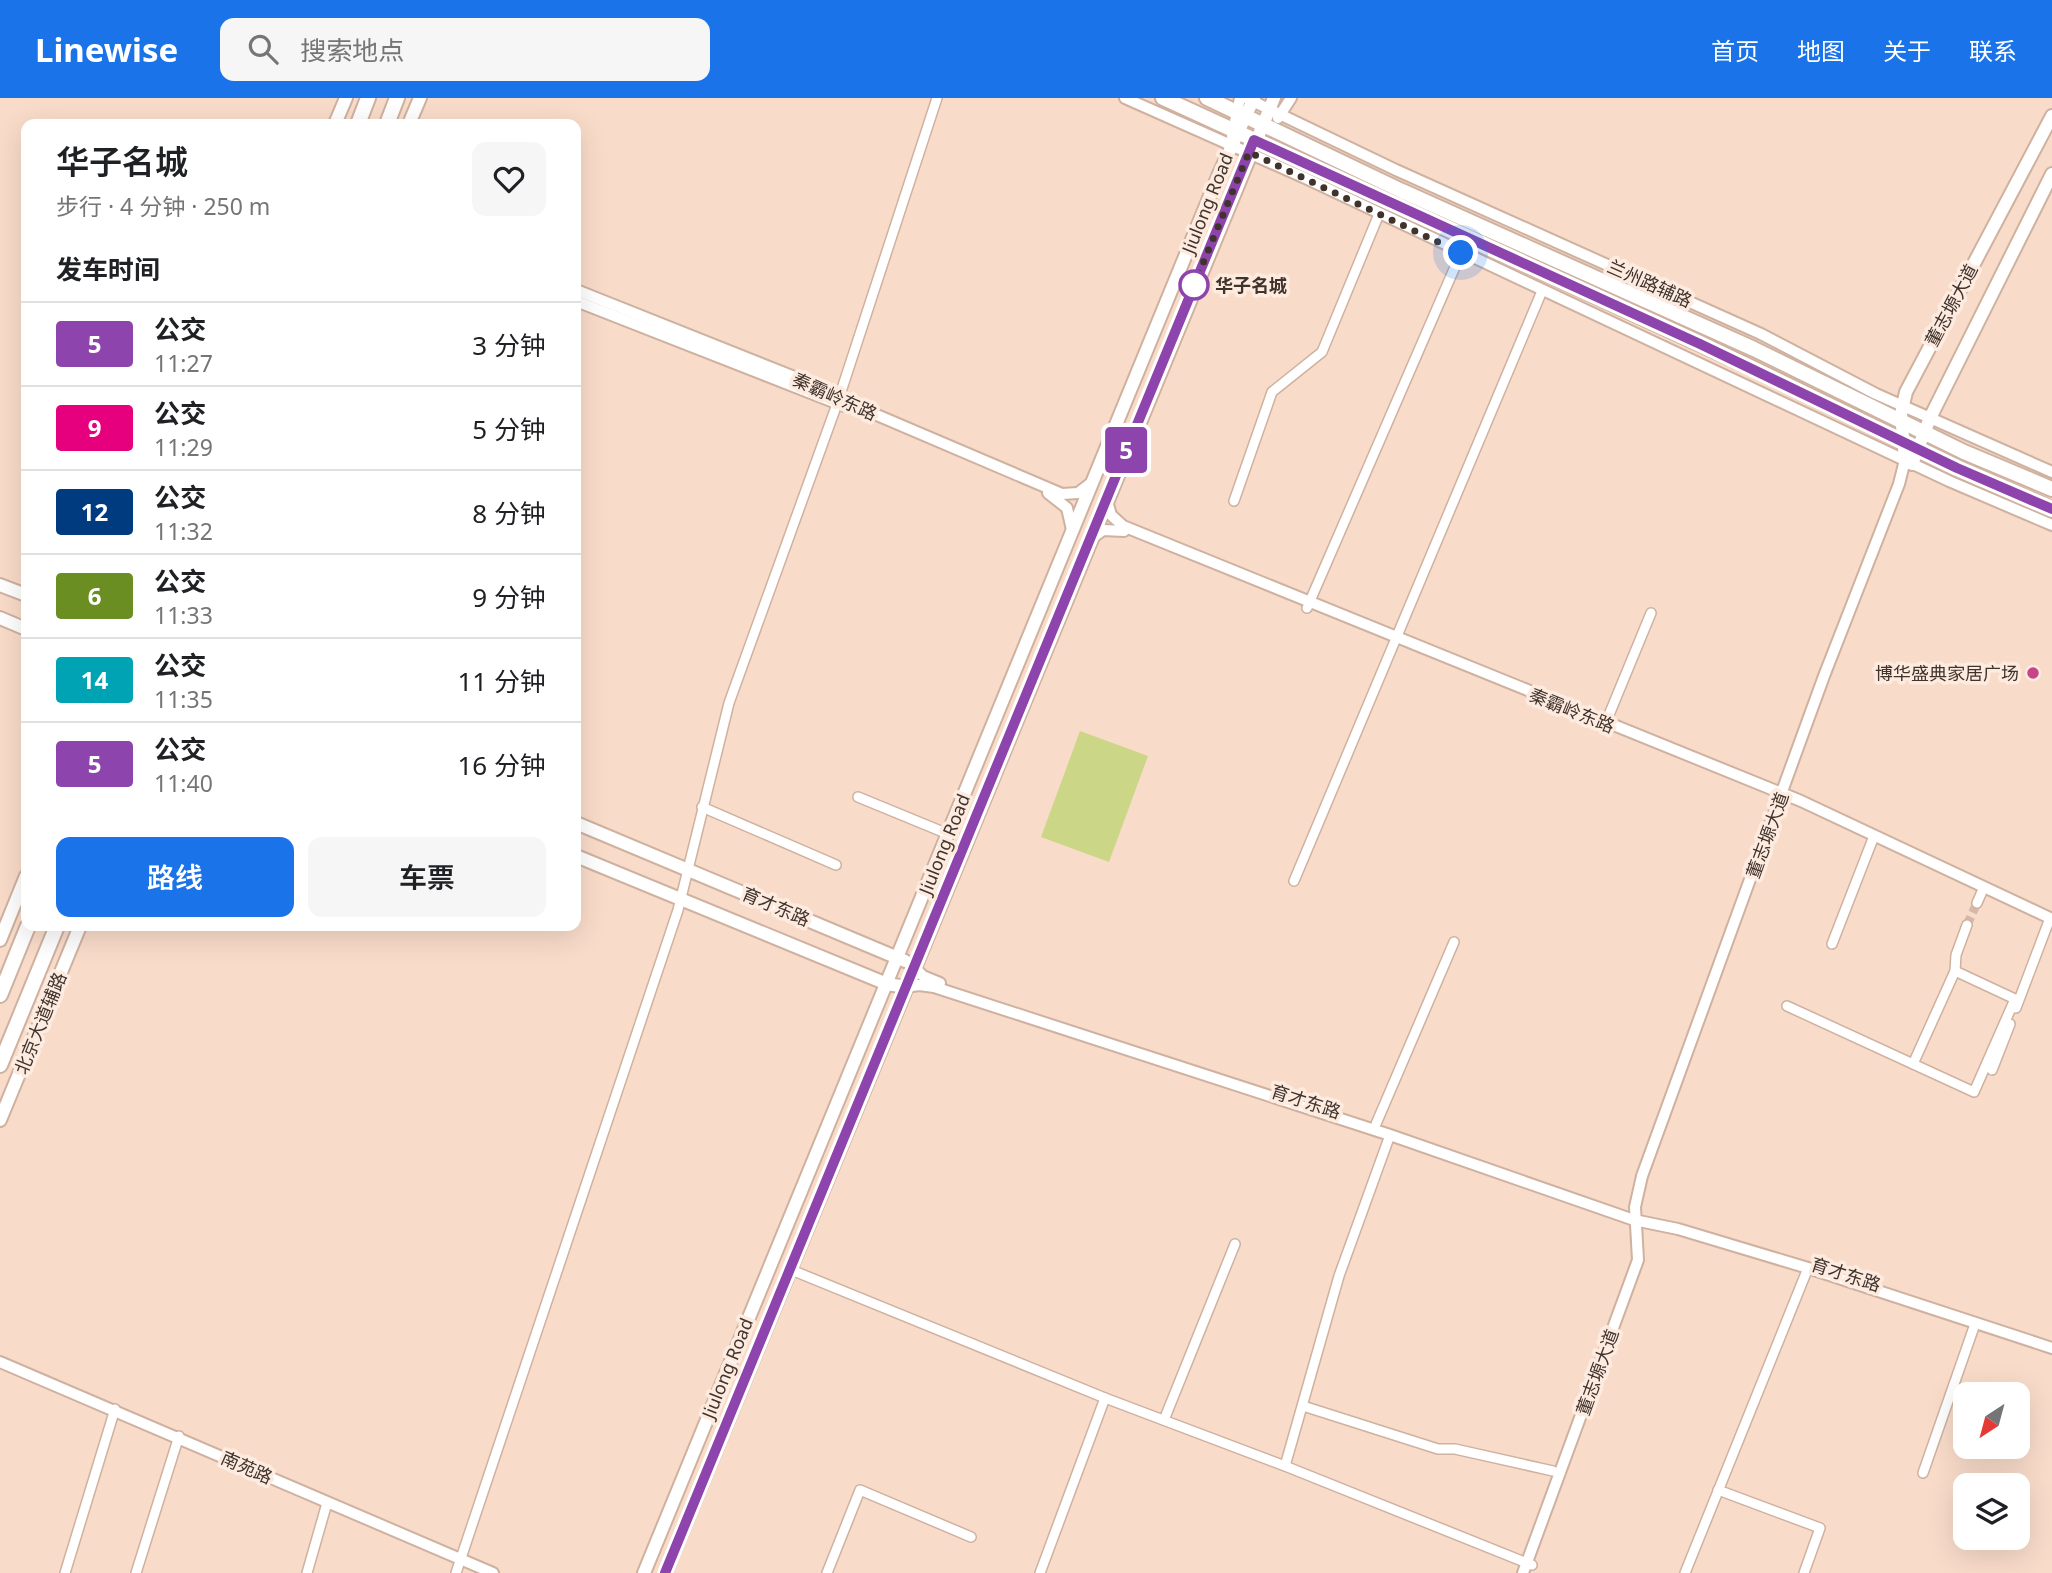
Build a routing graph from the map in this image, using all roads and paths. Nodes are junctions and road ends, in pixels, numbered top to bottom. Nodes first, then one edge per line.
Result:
1 (346, 98) edge
2 (368, 98) edge
3 (397, 98) edge
4 (420, 98) edge
5 (937, 98) edge
6 (1125, 98) edge
7 (1163, 98) edge
8 (1207, 98) edge
9 (1291, 98) edge
10 (1271, 103) edge
11 (1246, 104) edge
12 (1281, 115) junction
13 (2052, 116) edge
14 (337, 119) edge
15 (360, 119) edge
16 (389, 119) edge
17 (411, 119) edge
18 (1266, 126) junction
19 (1234, 135) junction
20 (1254, 145) junction
21 (2052, 174) edge
22 (1380, 214) junction
23 (1461, 253) junction
24 (1542, 291) junction
25 (581, 292) edge
26 (581, 303) edge
27 (838, 401) junction
28 (1902, 405) junction
29 (1930, 418) junction
30 (1902, 423) junction
31 (1924, 433) junction
32 (1911, 446) junction
33 (1909, 462) junction
34 (2052, 472) edge
35 (1092, 483) junction
36 (2052, 489) edge
37 (1108, 494) junction
38 (1234, 501) dead end
39 (2052, 509) edge
40 (2052, 525) edge
41 (1072, 532) junction
42 (1089, 541) junction
43 (0, 584) edge
44 (21, 593) edge
45 (1308, 606) junction
46 (1651, 613) dead end
47 (0, 618) edge
48 (21, 627) edge
49 (1395, 641) junction
50 (1605, 725) junction
51 (859, 797) dead end
52 (1784, 797) junction
53 (702, 807) junction
54 (581, 825) edge
55 (948, 834) junction
56 (1874, 838) junction
57 (581, 858) edge
58 (836, 865) dead end
59 (686, 868) junction
60 (1294, 881) dead end
61 (21, 888) edge
62 (1983, 889) junction
63 (680, 898) junction
64 (1977, 903) tunnel mouth
65 (2051, 921) edge
66 (1967, 925) tunnel mouth
67 (26, 931) edge
68 (55, 931) edge
69 (78, 931) edge
70 (0, 940) edge
71 (1454, 942) dead end
72 (1832, 944) dead end
73 (897, 957) junction
74 (914, 967) junction
75 (1955, 971) junction
76 (887, 984) junction
77 (906, 987) junction
78 (0, 995) edge
79 (1787, 1006) dead end
80 (0, 1065) edge
81 (1913, 1065) junction
82 (1992, 1070) dead end
83 (0, 1120) edge
84 (1376, 1124) junction
85 (1390, 1135) junction
86 (1639, 1218) junction
87 (1235, 1244) dead end
88 (1808, 1268) junction
89 (789, 1269) junction
90 (1975, 1324) junction
91 (2052, 1342) edge
92 (2052, 1348) edge
93 (0, 1364) edge
94 (1105, 1398) junction
95 (1303, 1406) junction
96 (114, 1411) junction
97 (1164, 1420) junction
98 (178, 1438) junction
99 (1285, 1466) junction
100 (1553, 1471) dead end
101 (1923, 1473) dead end
102 (1718, 1490) junction
103 (326, 1505) junction
104 (971, 1536) dead end
105 (459, 1565) edge
106 (1528, 1568) edge
107 (65, 1573) edge
108 (136, 1573) edge
109 (307, 1573) edge
110 (482, 1573) edge
111 (493, 1573) edge
112 (644, 1573) edge
113 (664, 1573) edge
114 (827, 1573) edge
115 (1040, 1573) edge
116 (1685, 1573) edge
117 (1804, 1573) edge

1 - 14 main road
2 - 15 main road
3 - 16 main road
4 - 17 main road
5 - 27 street
6 - 19 street
7 - 19 main road
8 - 11 main road
9 - 12 street
10 - 11 street, 兰州路辅路
10 - 12 street, 兰州路辅路
10 - 18 main road, Jiulong Road
11 - 18 main road
11 - 19 main road, Jiulong Road
12 - 18 street
12 - 28 street, 兰州路辅路
13 - 28 main road, 董志塬大道
18 - 20 main road, Jiulong Road
18 - 30 main road
19 - 20 main road
19 - 35 main road, Jiulong Road
20 - 22 street
20 - 32 main road
20 - 37 main road, Jiulong Road
21 - 29 main road, 董志塬大道
22 - 23 street
22 - 38 street
23 - 24 street
23 - 45 street
24 - 33 street
24 - 49 street
25 - 27 street, 秦霸岭东路
26 - 27 street, 秦霸岭东路
27 - 35 street, 秦霸岭东路
27 - 41 street, 秦霸岭东路
27 - 53 street
28 - 29 street, 兰州路辅路
28 - 30 main road, 董志塬大道
29 - 31 main road, 董志塬大道
29 - 34 street, 兰州路辅路
30 - 31 main road
30 - 32 main road, 董志塬大道
31 - 32 main road, 董志塬大道
31 - 36 main road
32 - 33 main road, 董志塬大道
32 - 39 main road
33 - 40 street
33 - 52 street, 董志塬大道
35 - 41 main road, Jiulong Road
37 - 42 main road, Jiulong Road
37 - 45 street, 秦霸岭东路
41 - 55 main road, Jiulong Road
42 - 45 street, 秦霸岭东路
42 - 74 main road, Jiulong Road
43 - 44 main road
45 - 49 street, 秦霸岭东路
46 - 50 street
47 - 48 main road
49 - 50 street, 秦霸岭东路
49 - 60 street
50 - 52 street, 秦霸岭东路
51 - 55 street
52 - 56 street, 秦霸岭东路
52 - 86 street, 董志塬大道
53 - 58 street
53 - 59 street
54 - 59 main road, 育才东路
55 - 73 main road, Jiulong Road
56 - 62 street, 秦霸岭东路
56 - 72 street
57 - 63 main road, 育才东路
59 - 63 street
59 - 73 main road, 育才东路
61 - 70 main road
62 - 64 street
62 - 65 street, 秦霸岭东路
63 - 76 main road, 育才东路
63 - 105 street
65 - 82 street
66 - 75 street
67 - 78 main road
68 - 80 main road
69 - 83 main road, 北京大道辅路
71 - 84 street
73 - 74 main road, 育才东路
73 - 76 main road, Jiulong Road
74 - 77 main road, Jiulong Road
74 - 84 street, 育才东路
75 - 81 street
75 - 81 street
76 - 77 main road, 育才东路
76 - 112 main road, Jiulong Road
77 - 85 street, 育才东路
77 - 89 main road, Jiulong Road
79 - 81 street
84 - 86 street, 育才东路
85 - 86 street, 育才东路
85 - 95 street
86 - 88 street, 育才东路
86 - 91 street, 育才东路
86 - 106 street, 董志塬大道
87 - 97 street
88 - 90 street, 育才东路
88 - 102 street
89 - 94 street
89 - 113 main road, Jiulong Road
90 - 92 street, 育才东路
90 - 101 street
93 - 96 street, 南苑路
94 - 97 street
94 - 115 street
95 - 99 street
95 - 100 street
96 - 98 street, 南苑路
96 - 107 street
97 - 99 street
98 - 103 street, 南苑路
98 - 108 street
99 - 106 street
102 - 116 street
102 - 117 street
103 - 105 street, 南苑路
103 - 109 street
104 - 114 street
105 - 110 street, 南苑路
105 - 111 street, 南苑路

